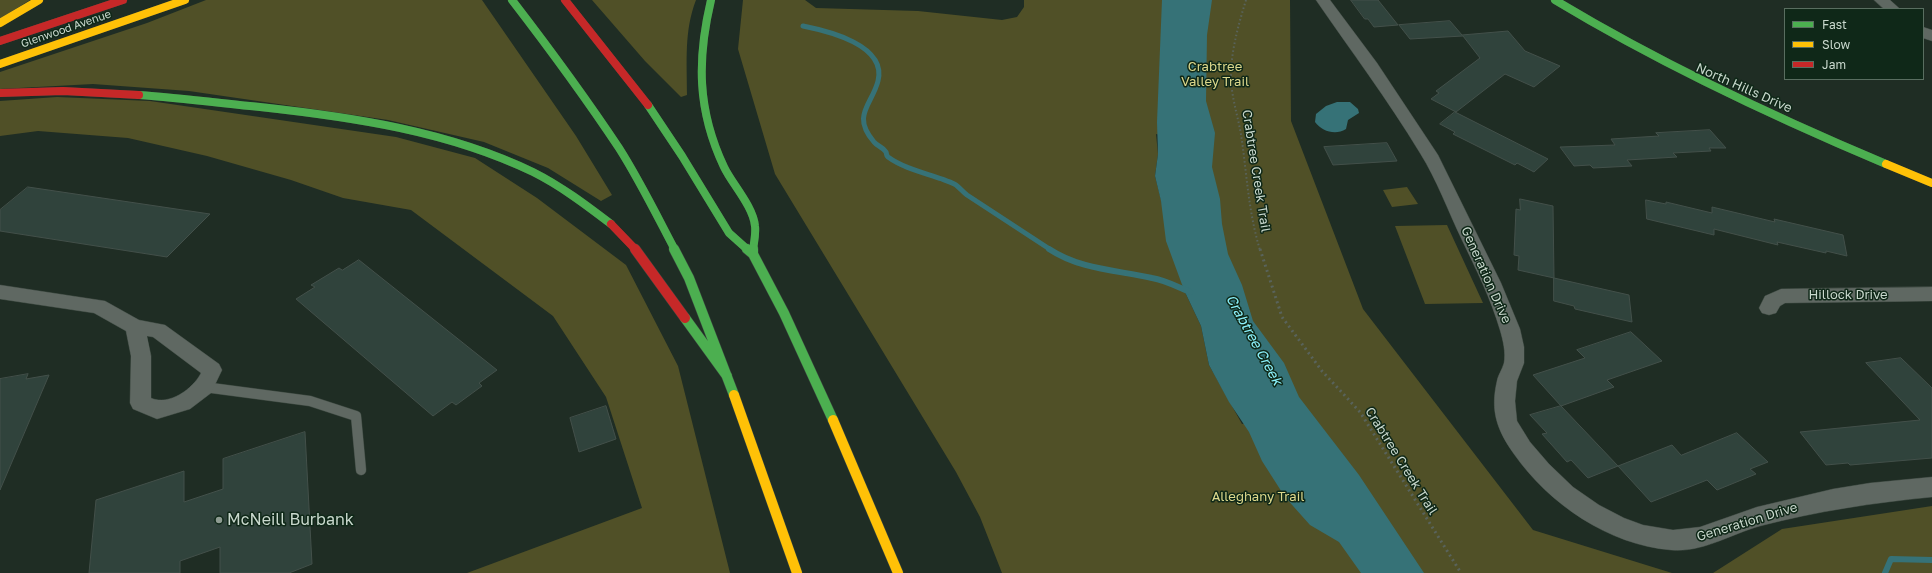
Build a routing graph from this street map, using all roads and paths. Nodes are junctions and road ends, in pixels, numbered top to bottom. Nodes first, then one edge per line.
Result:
1 (39, 0) edge
2 (123, 0) edge
3 (185, 0) edge
4 (512, 0) edge
5 (565, 0) edge
6 (711, 0) edge
7 (1246, 0) edge
8 (1323, 0) edge
9 (1555, 0) edge
10 (1881, 0) edge
11 (1892, 8) edge
12 (0, 23) edge
13 (0, 41) edge
14 (0, 64) edge
15 (0, 94) edge
16 (1932, 182) edge
17 (753, 254) junction
18 (0, 292) edge
19 (1932, 294) edge
20 (1769, 308) dead end
21 (135, 327) junction
22 (727, 376) junction
23 (204, 387) junction
24 (361, 470) dead end
25 (1932, 487) edge
26 (796, 573) edge
27 (898, 573) edge
28 (1461, 573) edge

1 - 12 main road
2 - 13 main road, Glenwood Avenue
3 - 14 main road, Glenwood Avenue
4 - 22 main road
5 - 17 main road
6 - 17 main road
7 - 28 path, Crabtree Creek Trail
8 - 25 street, Generation Drive
9 - 16 main road, North Hills Drive
10 - 11 street
15 - 22 main road
17 - 27 main road
18 - 21 street
19 - 20 street, Hillock Drive
21 - 23 street
21 - 23 street
22 - 26 main road
23 - 24 lane

